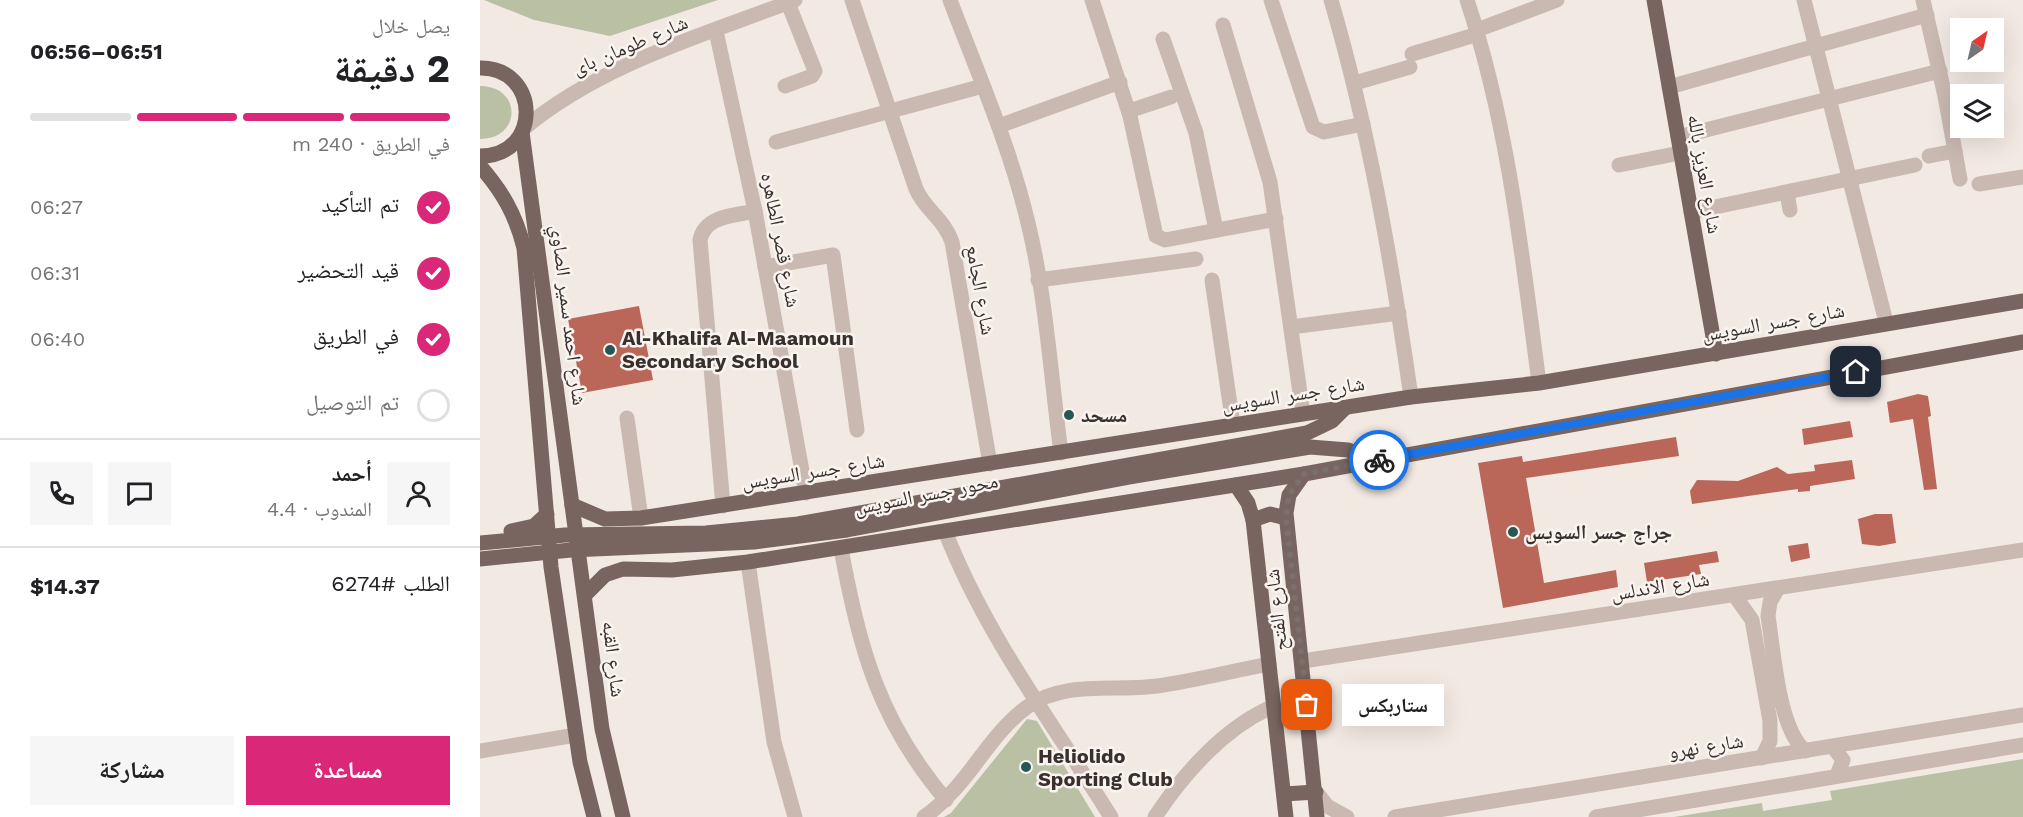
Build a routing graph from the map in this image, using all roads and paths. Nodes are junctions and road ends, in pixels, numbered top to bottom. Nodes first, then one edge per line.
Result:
1 (852, 0) edge
2 (950, 0) edge
3 (1092, 0) edge
4 (1271, 0) edge
5 (1331, 0) edge
6 (1467, 0) edge
7 (1557, 0) edge
8 (1654, 0) edge
9 (1804, 0) edge
10 (1923, 0) edge
11 (792, 1) edge
12 (1927, 15) junction
13 (1223, 26) dead end
14 (716, 31) junction
15 (1477, 32) junction
16 (1163, 39) dead end
17 (1817, 47) junction
18 (480, 55) edge
19 (486, 69) edge
20 (1940, 71) junction
21 (1120, 82) junction
22 (1355, 83) junction
23 (785, 86) dead end
24 (983, 86) junction
25 (1669, 87) junction
26 (1171, 97) dead end
27 (1831, 99) junction
28 (1129, 111) junction
29 (890, 112) junction
30 (1363, 124) junction
31 (999, 126) junction
32 (523, 131) junction
33 (1678, 137) junction
34 (777, 142) dead end
35 (1955, 151) junction
36 (1680, 153) junction
37 (480, 156) edge
38 (1929, 156) dead end
39 (1619, 165) dead end
40 (1915, 165) dead end
41 (480, 166) edge
42 (2023, 177) edge
43 (1960, 179) dead end
44 (1851, 180) junction
45 (1979, 184) dead end
46 (1787, 193) junction
47 (1790, 210) dead end
48 (755, 212) junction
49 (1691, 212) junction
50 (1276, 219) junction
51 (1216, 231) junction
52 (1196, 259) dead end
53 (765, 267) junction
54 (1038, 280) junction
55 (1212, 280) dead end
56 (2023, 301) edge
57 (1399, 313) junction
58 (1886, 322) junction
59 (1291, 327) junction
60 (2023, 342) edge
61 (1716, 354) junction
62 (1539, 383) junction
63 (1411, 397) junction
64 (1345, 408) junction
65 (1303, 414) junction
66 (627, 418) dead end
67 (1233, 425) junction
68 (857, 430) dead end
69 (1061, 453) junction
70 (1375, 461) junction
71 (990, 464) junction
72 (1304, 474) junction
73 (1236, 485) junction
74 (806, 493) junction
75 (572, 505) junction
76 (723, 506) junction
77 (547, 514) junction
78 (641, 518) junction
79 (1286, 518) junction
80 (1253, 520) junction
81 (521, 530) junction
82 (945, 531) junction
83 (480, 536) edge
84 (706, 539) junction
85 (480, 543) edge
86 (841, 549) junction
87 (2023, 550) edge
88 (480, 559) edge
89 (524, 560) junction
90 (748, 562) junction
91 (480, 567) edge
92 (551, 567) junction
93 (642, 570) junction
94 (1777, 590) junction
95 (585, 595) junction
96 (1735, 596) junction
97 (1302, 661) junction
98 (1269, 664) junction
99 (1038, 701) junction
100 (1274, 706) junction
101 (2023, 715) edge
102 (576, 735) junction
103 (2023, 745) edge
104 (1833, 747) junction
105 (480, 751) edge
106 (1805, 751) junction
107 (1762, 758) junction
108 (1735, 763) junction
109 (1837, 775) junction
110 (1316, 792) junction
111 (1738, 792) junction
112 (1284, 794) junction
113 (946, 800) junction
114 (594, 817) edge
115 (623, 817) edge
116 (795, 817) edge
117 (924, 817) edge
118 (1111, 817) edge
119 (1155, 817) edge
120 (1286, 817) edge
121 (1317, 817) edge
122 (1347, 817) edge
123 (1395, 817) edge
124 (1596, 817) edge

1 - 29 street, شارع الجامع
2 - 24 street
3 - 21 street
4 - 30 street
5 - 22 street
6 - 15 street
7 - 15 street
8 - 25 main road, شارع العزيز بالله
9 - 17 street
10 - 12 street
11 - 14 street, شارع طومان باى
11 - 23 street
12 - 17 street
12 - 20 street
13 - 50 street
14 - 32 street, شارع طومان باى
14 - 48 street, شارع قصر الطاهره
15 - 22 street
15 - 62 street
16 - 51 street
17 - 25 street
17 - 27 street
18 - 19 main road
19 - 32 main road, شارع احمد سمير الصاوي
20 - 27 street
20 - 35 street
21 - 28 street
21 - 31 street
22 - 30 street
24 - 29 street
24 - 31 street
25 - 33 main road, شارع العزيز بالله
26 - 28 street
27 - 33 street
27 - 44 street
28 - 51 street
29 - 34 street
29 - 71 street, شارع الجامع
30 - 57 street
31 - 54 street
32 - 37 main road
32 - 75 main road, شارع احمد سمير الصاوي
33 - 36 main road, شارع العزيز بالله
35 - 38 street
35 - 43 street
36 - 39 street
36 - 49 main road, شارع العزيز بالله
40 - 44 street
41 - 77 main road, شارع احمد سمير الصاوي
42 - 45 street
44 - 46 street
44 - 58 street
46 - 47 street
46 - 49 street
48 - 53 street, شارع قصر الطاهره
48 - 76 street
49 - 61 main road, شارع العزيز بالله
50 - 51 street
50 - 59 street
52 - 54 street
53 - 68 street
53 - 74 street, شارع قصر الطاهره
54 - 69 street
55 - 67 street
56 - 58 main road, شارع جسر السويس
57 - 59 street
57 - 63 street
58 - 61 main road, شارع جسر السويس
59 - 65 street
60 - 70 main road
61 - 62 main road, شارع جسر السويس
62 - 63 main road, شارع جسر السويس
63 - 64 main road, شارع جسر السويس
64 - 65 main road, شارع جسر السويس
64 - 84 main road, محور جسر السويس
65 - 67 main road, شارع جسر السويس
66 - 78 street
67 - 69 main road, شارع جسر السويس
69 - 71 main road, شارع جسر السويس
70 - 72 main road
70 - 84 main road, محور جسر السويس
71 - 74 main road, شارع جسر السويس
72 - 73 main road
72 - 79 main road, شارع الفتح
73 - 80 main road, شارع الفتح
73 - 82 main road
74 - 76 main road, شارع جسر السويس
75 - 78 main road, شارع جسر السويس
75 - 95 main road, شارع القبه
76 - 78 main road, شارع جسر السويس
77 - 81 main road
77 - 92 main road
78 - 93 main road
79 - 80 main road
79 - 97 main road, شارع الفتح
80 - 98 main road, شارع الفتح
81 - 83 main road
81 - 89 main road
82 - 86 main road
82 - 99 street
84 - 85 main road, محور جسر السويس
84 - 88 main road, محور جسر السويس
86 - 90 main road
86 - 113 street
87 - 94 street, شارع الاندلس
89 - 91 main road
89 - 92 main road
90 - 93 main road
90 - 116 street
92 - 102 main road
93 - 95 main road
94 - 96 street, شارع الاندلس
94 - 106 street
95 - 115 main road, شارع القبه
96 - 97 street, شارع الاندلس
96 - 107 street
97 - 110 main road, شارع الفتح
98 - 99 street
98 - 100 main road, شارع الفتح
99 - 113 street
99 - 118 street
100 - 112 main road, شارع الفتح
100 - 119 street
101 - 104 street, شارع نهرو
102 - 105 street
102 - 114 main road
103 - 109 street
104 - 106 street, شارع نهرو
104 - 109 street
106 - 107 street, شارع نهرو
107 - 108 street, شارع نهرو
108 - 111 street
108 - 123 street, شارع نهرو
109 - 111 street
110 - 112 main road
110 - 121 main road, شارع الفتح
110 - 122 street
111 - 124 street
112 - 120 main road, شارع الفتح
113 - 117 street

